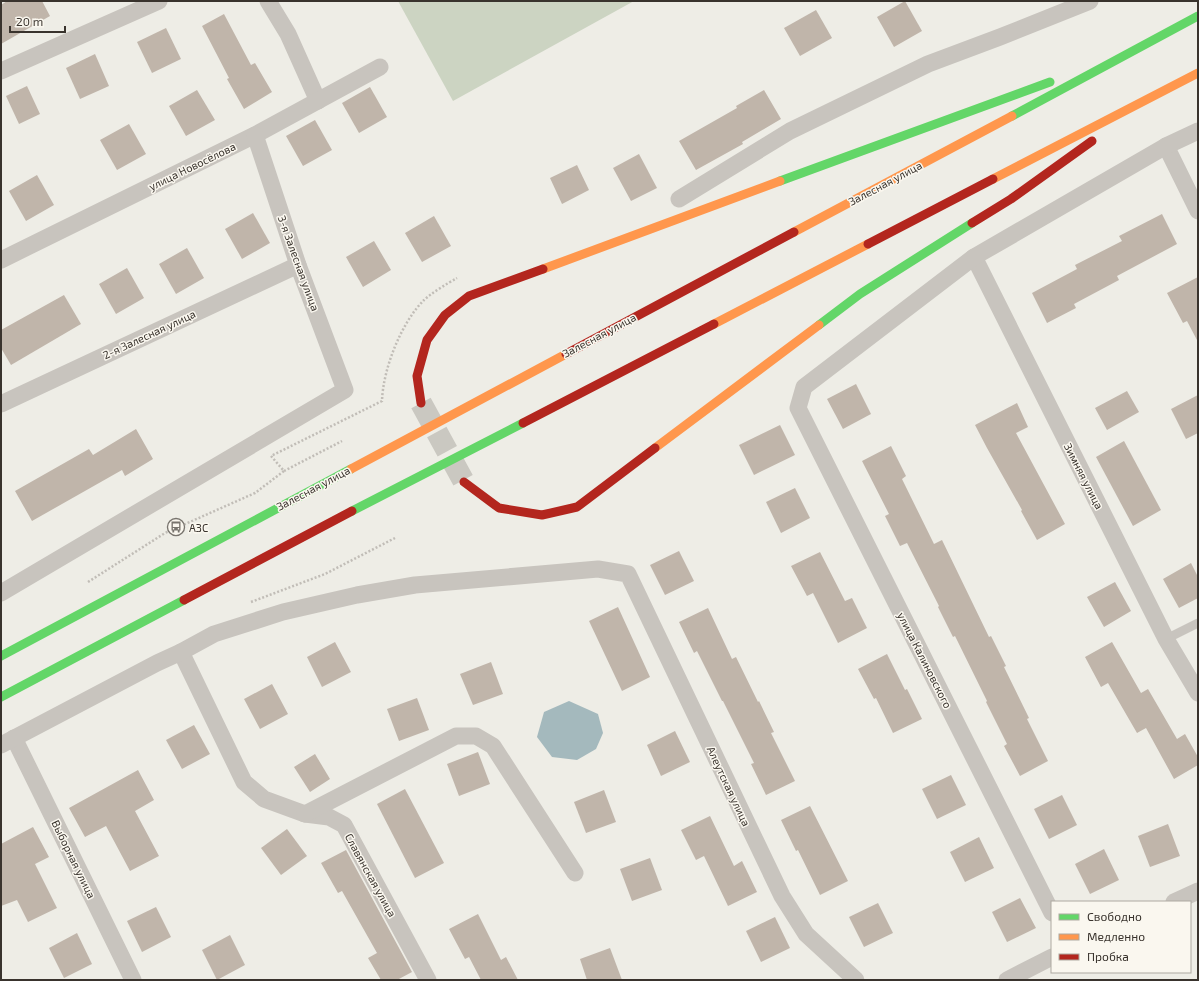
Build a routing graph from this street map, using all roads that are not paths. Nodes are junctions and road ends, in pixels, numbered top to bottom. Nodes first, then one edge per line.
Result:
1 (159, 1) edge
2 (268, 1) edge
3 (1090, 1) edge
4 (1198, 16) edge
5 (1127, 54) junction
6 (380, 67) dead end
7 (1, 71) edge
8 (1198, 73) edge
9 (1154, 96) junction
10 (318, 101) junction
11 (1198, 130) edge
12 (255, 135) junction
13 (1166, 146) junction
14 (679, 199) dead end
15 (1198, 211) edge
16 (974, 257) junction
17 (1, 260) edge
18 (298, 265) junction
19 (421, 403) tunnel mouth
20 (1, 404) edge
21 (464, 482) tunnel mouth
22 (1, 594) edge
23 (1198, 622) edge
24 (1166, 639) junction
25 (181, 652) junction
26 (1, 656) edge
27 (1198, 693) edge
28 (1, 697) edge
29 (7, 742) edge
30 (306, 814) junction
31 (575, 873) dead end
32 (1198, 891) edge
33 (1176, 901) edge
34 (1051, 911) edge
35 (1051, 958) edge
36 (133, 980) edge
37 (428, 980) edge
38 (856, 980) edge
39 (1007, 980) edge

1 - 7 street
2 - 10 street
3 - 14 street
4 - 5 main road, Залесная улица
5 - 19 main road
5 - 26 main road, Залесная улица
6 - 10 street, улица Новосёлова
8 - 9 main road
9 - 21 main road
9 - 28 main road
10 - 12 street, улица Новосёлова
11 - 13 street
12 - 17 street, улица Новосёлова
12 - 18 street, 3-я Залесная улица
13 - 15 street
13 - 16 street
16 - 24 street, Зимняя улица
16 - 34 street, улица Калиновского
18 - 20 street, 2-я Залесная улица
18 - 22 street, 3-я Залесная улица
23 - 24 lane
24 - 27 street, Зимняя улица
25 - 29 street
25 - 30 street, Славянская улица
25 - 38 street, Алеутская улица
29 - 36 street, Выборная улица
30 - 31 street
30 - 37 street, Славянская улица
32 - 33 street
35 - 39 street

